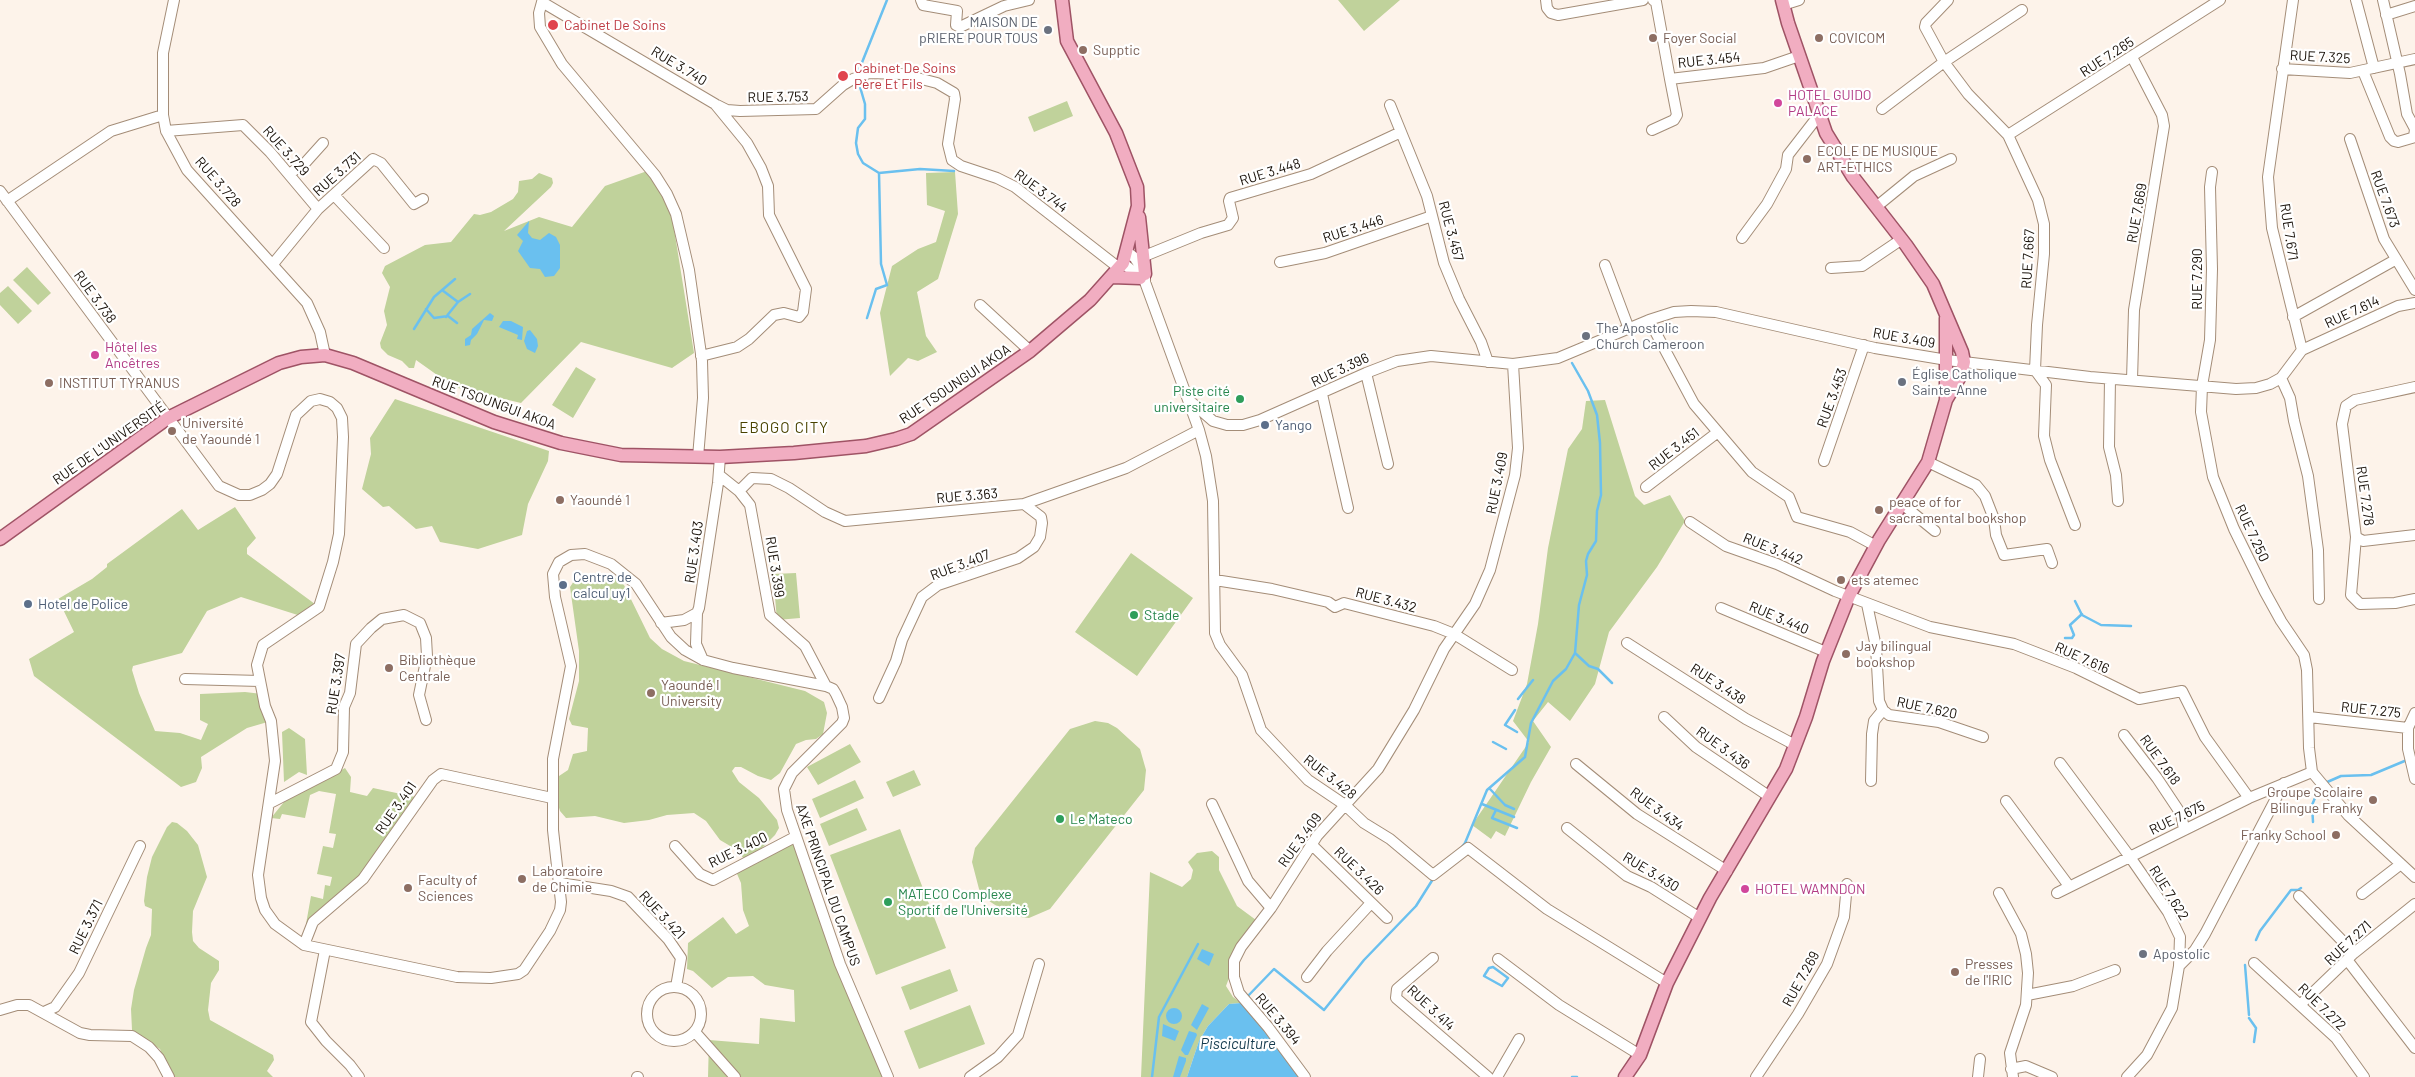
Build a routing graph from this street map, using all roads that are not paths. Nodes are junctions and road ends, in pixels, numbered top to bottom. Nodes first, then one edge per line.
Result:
1 (174, 0) edge
2 (921, 0) edge
3 (1029, 0) edge
4 (1062, 0) edge
5 (1546, 0) edge
6 (1643, 0) edge
7 (1653, 0) edge
8 (1799, 0) edge
9 (1948, 0) edge
10 (2220, 0) edge
11 (2293, 0) edge
12 (2356, 0) edge
13 (2383, 0) edge
14 (1782, 2) edge
15 (2414, 4) edge
16 (2022, 10) dead end
17 (2386, 15) junction
18 (1799, 56) junction
19 (2132, 57) junction
20 (2415, 59) edge
21 (1944, 62) junction
22 (2397, 63) junction
23 (2374, 68) junction
24 (2282, 69) junction
25 (2363, 71) junction
26 (857, 77) joint
27 (1670, 78) junction
28 (715, 104) junction
29 (1390, 105) dead end
30 (1882, 109) dead end
31 (2411, 113) edge
32 (163, 115) junction
33 (1819, 115) junction
34 (1652, 130) dead end
35 (166, 131) junction
36 (1401, 132) junction
37 (2008, 135) junction
38 (2414, 137) edge
39 (2350, 139) dead end
40 (323, 143) dead end
41 (1952, 159) dead end
42 (2212, 172) dead end
43 (289, 174) junction
44 (0, 191) edge
45 (334, 195) junction
46 (423, 199) dead end
47 (7, 202) junction
48 (1138, 206) junction
49 (1876, 207) junction
50 (318, 209) junction
51 (1432, 216) junction
52 (1742, 238) dead end
53 (1902, 239) junction
54 (384, 248) dead end
55 (1142, 257) junction
56 (2395, 260) junction
57 (1280, 262) dead end
58 (273, 264) junction
59 (1120, 265) junction
60 (1605, 265) dead end
61 (1831, 268) dead end
62 (1143, 278) junction
63 (2415, 290) edge
64 (2415, 303) edge
65 (980, 306) dead end
66 (1946, 318) junction
67 (2293, 318) junction
68 (1649, 320) junction
69 (1629, 329) junction
70 (1864, 345) junction
71 (2302, 350) junction
72 (1030, 351) junction
73 (326, 355) junction
74 (701, 356) junction
75 (1947, 360) junction
76 (1488, 362) junction
77 (1964, 362) junction
78 (1513, 364) junction
79 (2035, 370) junction
80 (1366, 373) junction
81 (2281, 378) junction
82 (2110, 379) junction
83 (2132, 380) junction
84 (2202, 386) junction
85 (2415, 387) edge
86 (1322, 394) junction
87 (1946, 400) junction
88 (1190, 401) junction
89 (168, 418) junction
90 (1199, 430) junction
91 (1718, 432) junction
92 (698, 457) junction
93 (720, 457) junction
94 (1824, 460) dead end
95 (1928, 462) junction
96 (1388, 464) dead end
97 (719, 474) junction
98 (1646, 487) dead end
99 (739, 491) junction
100 (2118, 501) dead end
101 (1024, 504) junction
102 (1902, 504) junction
103 (1348, 508) dead end
104 (1690, 522) dead end
105 (2075, 525) dead end
106 (1935, 531) dead end
107 (2415, 535) edge
108 (2356, 537) junction
109 (0, 539) edge
110 (1876, 546) junction
111 (2052, 563) dead end
112 (1214, 580) junction
113 (1849, 596) junction
114 (2319, 599) dead end
115 (2415, 599) edge
116 (1867, 604) junction
117 (1722, 608) dead end
118 (697, 613) junction
119 (661, 623) junction
120 (1454, 634) junction
121 (1628, 643) dead end
122 (1826, 652) junction
123 (703, 660) junction
124 (1512, 670) dead end
125 (185, 679) dead end
126 (260, 681) junction
127 (826, 686) junction
128 (879, 698) dead end
129 (1883, 710) junction
130 (2415, 713) edge
131 (2310, 716) junction
132 (1664, 717) dead end
133 (426, 720) dead end
134 (2408, 728) junction
135 (2124, 735) dead end
136 (1984, 737) dead end
137 (1795, 745) junction
138 (2060, 763) dead end
139 (1576, 764) dead end
140 (2312, 772) junction
141 (2415, 779) edge
142 (1871, 782) dead end
143 (2284, 784) junction
144 (1770, 797) junction
145 (552, 798) junction
146 (2249, 798) junction
147 (2006, 801) dead end
148 (270, 803) junction
149 (1212, 804) dead end
150 (1345, 805) junction
151 (1567, 828) dead end
152 (2184, 829) junction
153 (795, 837) junction
154 (1311, 844) junction
155 (140, 846) dead end
156 (674, 846) dead end
157 (2130, 857) junction
158 (2402, 864) junction
159 (1727, 871) junction
160 (2415, 877) edge
161 (560, 883) junction
162 (1847, 884) dead end
163 (2068, 886) junction
164 (1999, 893) dead end
165 (2056, 893) dead end
166 (2362, 894) dead end
167 (2299, 896) dead end
168 (1372, 903) junction
169 (2415, 904) edge
170 (1271, 908) junction
171 (1387, 918) dead end
172 (1700, 918) junction
173 (304, 944) junction
174 (325, 950) junction
175 (2351, 957) junction
176 (1433, 958) dead end
177 (1498, 959) dead end
178 (2254, 963) dead end
179 (1040, 964) dead end
180 (2179, 966) junction
181 (2115, 970) dead end
182 (1234, 977) joint
183 (1307, 977) dead end
184 (1666, 984) junction
185 (676, 987) junction
186 (2026, 995) junction
187 (2300, 1004) junction
188 (0, 1010) edge
189 (44, 1012) junction
190 (695, 1032) junction
191 (1519, 1039) dead end
192 (2415, 1048) edge
193 (1640, 1055) junction
194 (1980, 1060) dead end
195 (2012, 1073) edge
196 (169, 1077) edge
197 (358, 1077) edge
198 (735, 1077) edge
199 (888, 1077) edge
200 (970, 1077) edge
201 (1305, 1077) edge
202 (1488, 1077) edge
203 (1497, 1077) edge
204 (1625, 1077) edge
205 (1756, 1077) edge
206 (1978, 1077) edge
207 (2052, 1077) edge
208 (2127, 1077) edge
209 (2364, 1077) edge

1 - 32 street, RUE 3.728
2 - 3 street
4 - 48 main road, RUE TSOUNGUI AKOA
5 - 6 street
7 - 27 street, RUE 3.454
8 - 14 street
9 - 21 street, RUE 7.667
10 - 19 street, RUE 7.265
11 - 24 street, RUE 7.671
12 - 23 street
13 - 17 street
14 - 18 main road
15 - 17 street
16 - 21 street
17 - 22 street
18 - 27 street, RUE 3.454
18 - 33 main road
19 - 37 street, RUE 7.265
19 - 83 street, RUE 7.669
20 - 22 street, RUE 7.325
21 - 30 street
21 - 37 street, RUE 7.667
22 - 23 street, RUE 7.325
22 - 31 street
23 - 25 street, RUE 7.325
24 - 25 street, RUE 7.325
24 - 67 street, RUE 7.671
25 - 38 street
26 - 28 street, RUE 3.753
26 - 59 street, RUE 3.744
27 - 34 street
28 - 74 street, RUE 3.740
28 - 74 street, RUE 3.740
29 - 36 street, RUE 3.457
31 - 38 street
32 - 35 street, RUE 3.728
32 - 47 street
33 - 49 main road
33 - 52 street
35 - 43 street, RUE 3.729
35 - 58 street, RUE 3.728
36 - 51 street, RUE 3.457
36 - 55 street, RUE 3.448
37 - 79 street, RUE 7.667
39 - 56 street, RUE 7.673
40 - 43 street
41 - 49 street
42 - 84 street, RUE 7.290
43 - 50 street, RUE 3.729
44 - 47 street, RUE 3.738
45 - 46 street, RUE 3.731
45 - 50 street, RUE 3.731
45 - 54 street
47 - 89 street, RUE 3.738
48 - 55 main road
48 - 59 main road, RUE TSOUNGUI AKOA
49 - 53 main road
50 - 58 street, RUE 3.731
51 - 57 street, RUE 3.446
51 - 76 street, RUE 3.457
53 - 61 street
53 - 66 main road
55 - 62 main road
56 - 63 street, RUE 7.673
56 - 67 street
58 - 73 street, RUE 3.728
59 - 62 main road
59 - 62 street
59 - 72 main road, RUE TSOUNGUI AKOA
60 - 69 street
62 - 88 street, RUE 3.428
64 - 71 street, RUE 7.614
65 - 72 street
66 - 75 main road
66 - 77 main road
67 - 71 street, RUE 7.671
68 - 69 street, RUE 3.409
68 - 70 street, RUE 3.409
68 - 91 street
69 - 78 street, RUE 3.409
70 - 75 street, RUE 3.409
70 - 94 street, RUE 3.453
71 - 81 street
72 - 93 main road, RUE TSOUNGUI AKOA
73 - 89 main road, RUE DE L'UNIVERSITÉ
73 - 92 main road, RUE TSOUNGUI AKOA
74 - 92 street, RUE 3.740
75 - 77 street, RUE 3.409
75 - 87 main road
76 - 78 street, RUE 3.396
76 - 80 street, RUE 3.396
77 - 79 street
77 - 87 main road
78 - 120 street, RUE 3.409
79 - 82 street
79 - 105 street, RUE 7.667
80 - 86 street, RUE 3.396
80 - 96 street
81 - 84 street
81 - 114 street
82 - 83 street
82 - 100 street
83 - 84 street
84 - 131 street, RUE 7.250
85 - 108 street, RUE 7.278
86 - 88 street, RUE 3.396
86 - 103 street
87 - 95 main road
88 - 90 street, RUE 3.428
89 - 109 main road, RUE DE L'UNIVERSITÉ
89 - 126 street
90 - 101 street, RUE 3.363
90 - 112 street, RUE 3.428
91 - 98 street, RUE 3.451
91 - 110 street
92 - 93 main road, RUE TSOUNGUI AKOA
93 - 97 street, RUE 3.403
95 - 102 main road
95 - 111 street
97 - 99 street, RUE 3.399
97 - 118 street, RUE 3.403
99 - 101 street, RUE 3.363
99 - 127 street, RUE 3.399
101 - 128 street, RUE 3.407
102 - 106 street
102 - 110 main road
104 - 113 street, RUE 3.442
107 - 108 street
108 - 115 street, RUE 7.278
110 - 113 main road
112 - 120 street, RUE 3.432
112 - 150 street, RUE 3.428
113 - 116 street, RUE 7.616
113 - 122 main road
116 - 129 street, RUE 7.620
116 - 146 street, RUE 7.616
117 - 122 street, RUE 3.440
118 - 119 street
118 - 123 street, RUE 3.403
119 - 123 street
119 - 145 street
120 - 124 street, RUE 3.432
120 - 150 street, RUE 3.409
121 - 137 street, RUE 3.438
122 - 137 main road
123 - 127 street
125 - 126 street
126 - 148 street
127 - 153 street, AXE PRINCIPAL DU CAMPUS
129 - 136 street, RUE 7.620
129 - 142 street
130 - 134 street
131 - 134 street, RUE 7.275
131 - 140 street, RUE 7.250
132 - 144 street, RUE 3.436
133 - 148 street, RUE 3.397
134 - 141 street, RUE 7.275
135 - 152 street, RUE 7.618
137 - 144 main road
138 - 157 street, RUE 7.622
139 - 159 street, RUE 3.434
140 - 143 street, RUE 7.675
140 - 158 street
143 - 146 street, RUE 7.675
143 - 180 street
144 - 159 main road
145 - 161 street
145 - 173 street, RUE 3.401
146 - 152 street, RUE 7.675
147 - 163 street
148 - 173 street
149 - 170 street
150 - 154 street, RUE 3.409
150 - 184 street, RUE 3.428
151 - 172 street, RUE 3.430
152 - 157 street, RUE 7.675
153 - 156 street, RUE 3.400
153 - 199 street, AXE PRINCIPAL DU CAMPUS
154 - 168 street, RUE 3.426
154 - 170 street, RUE 3.409
155 - 189 street, RUE 3.371
157 - 163 street, RUE 7.675
157 - 180 street, RUE 7.622
158 - 160 street
158 - 166 street
159 - 172 main road
161 - 174 street
161 - 185 street, RUE 3.421
162 - 205 street, RUE 7.269
163 - 165 street, RUE 7.675
164 - 186 street
167 - 175 street
168 - 171 street, RUE 3.426
168 - 183 street
169 - 175 street, RUE 7.271
170 - 182 street, RUE 3.409
172 - 184 main road
173 - 174 street
174 - 197 street
175 - 187 street, RUE 7.271
175 - 192 street
176 - 202 street, RUE 3.414
177 - 193 street
178 - 187 street, RUE 7.272
179 - 200 street
180 - 208 street, RUE 7.622
181 - 186 street
182 - 201 street, RUE 3.394
184 - 193 main road
185 - 190 street
185 - 190 street
186 - 195 street
187 - 209 street, RUE 7.272
188 - 189 street
189 - 196 street
190 - 198 street
191 - 203 street
193 - 204 main road
194 - 206 street
195 - 207 street

